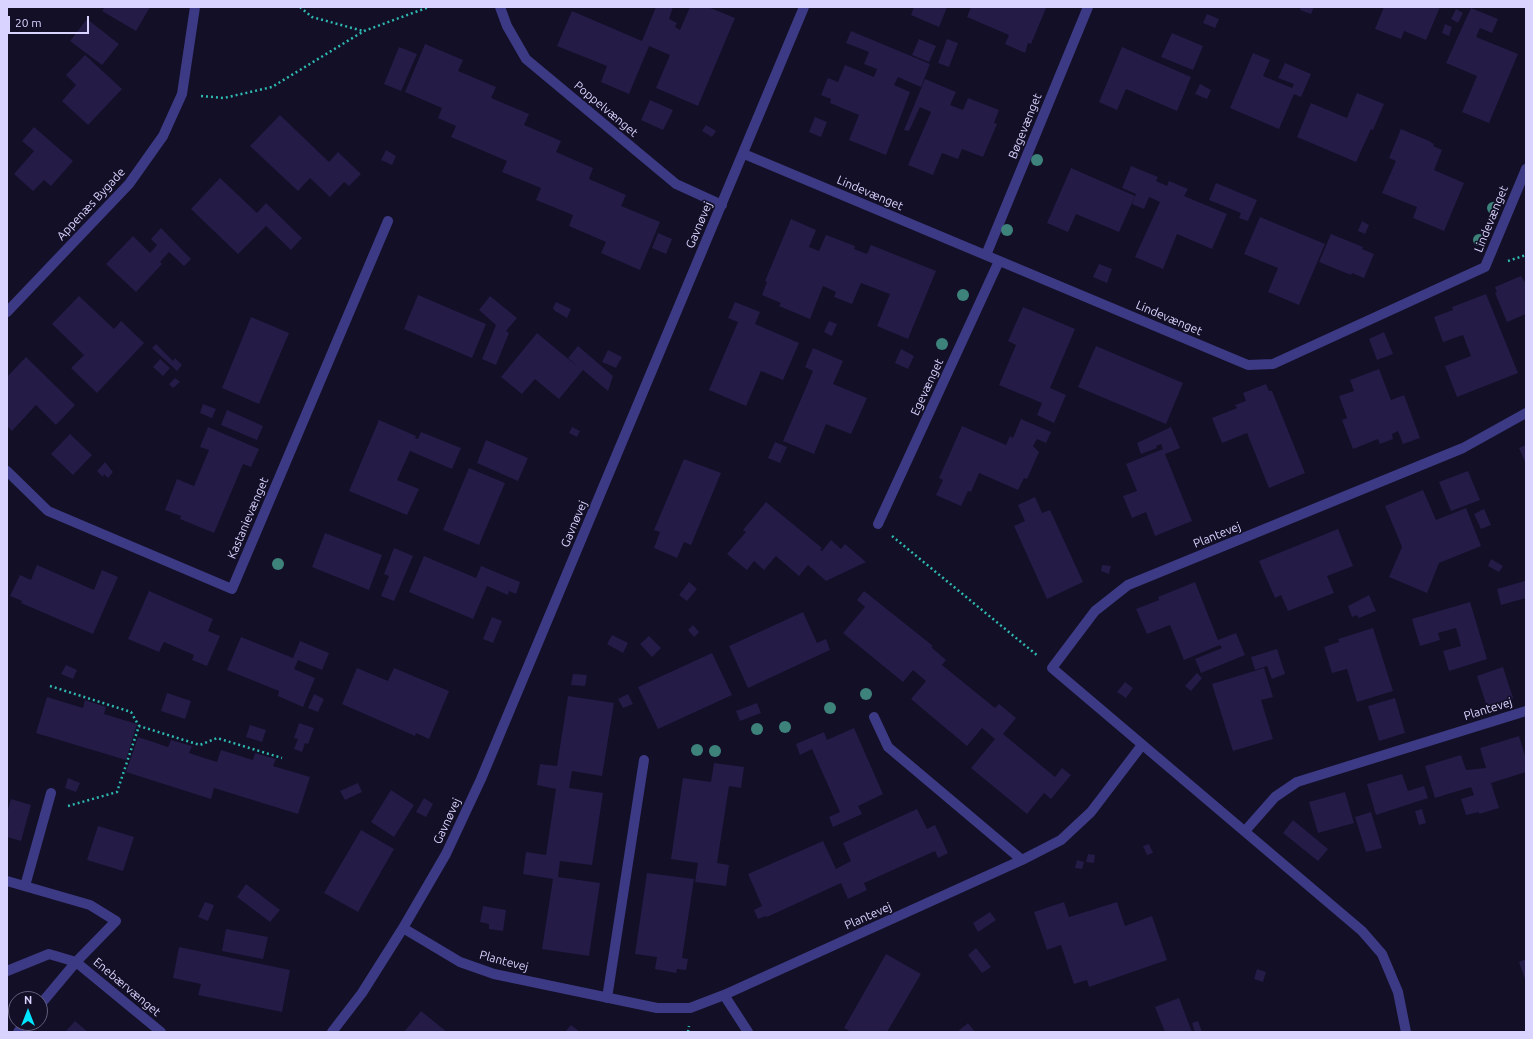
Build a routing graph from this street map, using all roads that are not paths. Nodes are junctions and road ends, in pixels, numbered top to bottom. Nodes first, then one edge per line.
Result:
1 (195, 7) edge
2 (500, 7) edge
3 (804, 7) edge
4 (1088, 7) edge
5 (744, 154) junction
6 (1526, 169) edge
7 (722, 205) junction
8 (388, 221) dead end
9 (986, 255) junction
10 (999, 261) junction
11 (7, 312) edge
12 (1526, 413) edge
13 (7, 471) edge
14 (878, 524) road end
15 (1526, 711) edge
16 (874, 717) dead end
17 (1142, 745) junction
18 (644, 760) dead end
19 (51, 794) dead end
20 (1245, 831) junction
21 (1022, 860) junction
22 (8, 882) edge
23 (25, 886) junction
24 (403, 928) junction
25 (76, 962) junction
26 (7, 971) edge
27 (48, 995) edge
28 (724, 995) junction
29 (607, 998) junction
30 (161, 1032) edge
31 (332, 1032) edge
32 (748, 1032) edge
33 (1406, 1032) edge

1 - 11 street, Appenæs Bygade
2 - 7 street, Poppelvænget
3 - 5 street, Gavnøvej
4 - 9 street, Bøgevænget
5 - 7 street, Gavnøvej
5 - 9 street, Lindevænget
6 - 10 street, Lindevænget
7 - 24 street, Gavnøvej
8 - 13 street, Kastanievænget
9 - 10 street, Lindevænget
10 - 14 street, Egevænget
12 - 17 street, Plantevej
15 - 20 street, Plantevej
16 - 21 street
17 - 20 street
17 - 21 street, Plantevej
18 - 29 street
19 - 23 street
20 - 33 street
21 - 28 street, Plantevej
22 - 23 street, Enebærvænget
23 - 25 street, Enebærvænget
24 - 29 street, Plantevej
24 - 31 street, Gavnøvej
25 - 26 street
25 - 27 street, Enebærvænget
25 - 30 street, Enebærvænget
28 - 29 street, Plantevej
28 - 32 street

